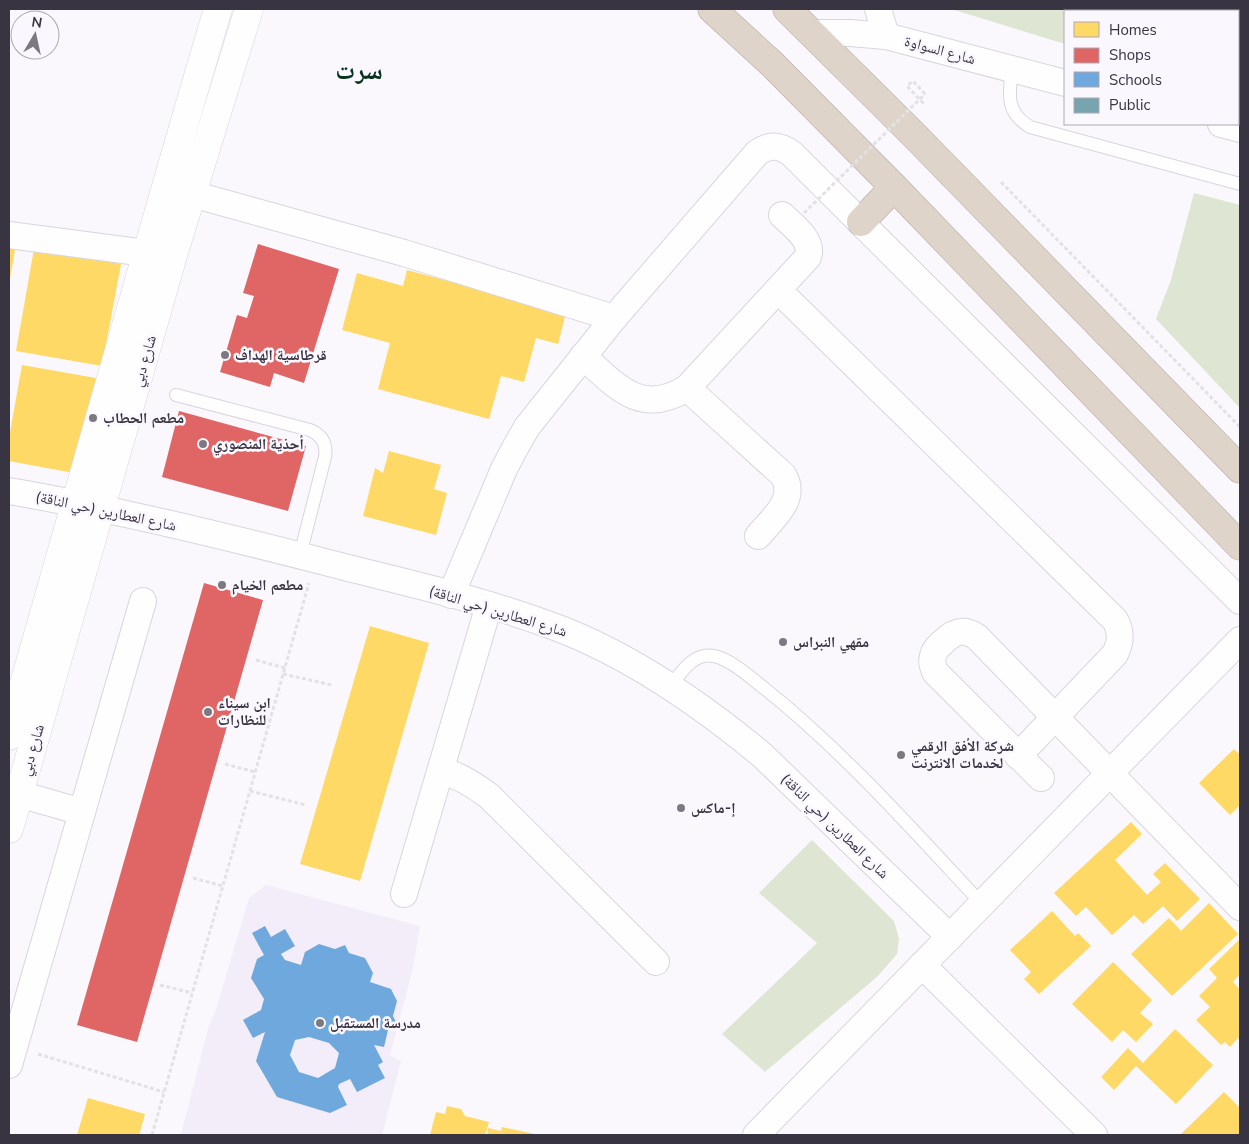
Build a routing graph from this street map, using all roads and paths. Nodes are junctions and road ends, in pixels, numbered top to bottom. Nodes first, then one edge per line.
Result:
1 (218, 9) edge
2 (249, 9) edge
3 (712, 9) edge
4 (787, 9) edge
5 (878, 9) edge
6 (814, 33) junction
7 (886, 36) junction
8 (1012, 69) junction
9 (1064, 83) edge
10 (925, 105) dead end
11 (1225, 125) edge
12 (1240, 129) edge
13 (1240, 184) edge
14 (894, 187) junction
15 (192, 194) junction
16 (793, 214) joint
17 (861, 222) junction
18 (9, 235) edge
19 (146, 253) junction
20 (778, 290) junction
21 (614, 318) junction
22 (583, 356) junction
23 (687, 388) junction
24 (176, 395) dead end
25 (1238, 462) edge
26 (9, 490) edge
27 (89, 505) junction
28 (758, 536) dead end
29 (1240, 546) edge
30 (308, 558) junction
31 (451, 595) junction
32 (143, 601) dead end
33 (1240, 601) edge
34 (489, 605) junction
35 (1240, 640) edge
36 (256, 660) dead end
37 (285, 668) junction
38 (283, 674) junction
39 (332, 685) dead end
40 (670, 687) junction
41 (1055, 717) junction
42 (9, 736) edge
43 (1018, 756) junction
44 (225, 764) dead end
45 (441, 770) junction
46 (255, 772) junction
47 (1110, 774) junction
48 (1041, 778) dead end
49 (250, 791) junction
50 (19, 794) junction
51 (306, 805) dead end
52 (82, 812) junction
53 (9, 829) edge
54 (193, 878) dead end
55 (223, 886) junction
56 (404, 894) dead end
57 (982, 904) junction
58 (1240, 907) edge
59 (950, 937) junction
60 (656, 962) dead end
61 (922, 965) junction
62 (160, 985) dead end
63 (192, 993) junction
64 (11, 1056) edge
65 (164, 1092) junction
66 (152, 1135) edge
67 (756, 1135) edge
68 (1094, 1135) edge

1 - 19 street, شارع دبي
2 - 15 street, شارع دبي
3 - 14 highway
4 - 6 highway
5 - 7 street
6 - 7 street, شارع السواوة
6 - 25 highway
7 - 8 street, شارع السواوة
8 - 9 street, شارع السواوة
8 - 13 lane
10 - 16 path, bridge
11 - 12 street
14 - 17 highway
14 - 29 highway
15 - 21 street
15 - 27 street, شارع دبي
16 - 20 street
17 - 21 street
17 - 33 street
18 - 19 street
19 - 27 street, شارع دبي
20 - 23 street
20 - 41 street
21 - 22 street
22 - 23 street
22 - 31 street
23 - 28 street
24 - 30 lane
26 - 27 street, شارع العطارين (حي الناقة)
27 - 30 street, شارع العطارين (حي الناقة)
27 - 42 street, شارع دبي
27 - 50 street, شارع دبي
30 - 31 street, شارع العطارين (حي الناقة)
30 - 37 path
31 - 34 street, شارع العطارين (حي الناقة)
32 - 52 street
34 - 40 street, شارع العطارين (حي الناقة)
34 - 45 street
35 - 47 street
36 - 37 path
37 - 38 path
38 - 39 path
38 - 46 path
40 - 57 lane
40 - 59 street, شارع العطارين (حي الناقة)
41 - 43 street
41 - 43 street
41 - 47 street
43 - 48 street
44 - 46 path
45 - 56 street
45 - 60 street
46 - 49 path
47 - 57 street
47 - 58 street
49 - 51 path
49 - 55 path
50 - 52 street
50 - 53 street, شارع دبي
52 - 64 street
54 - 55 path
55 - 63 path
57 - 59 street
59 - 61 street
61 - 67 street
61 - 68 street
62 - 63 path
63 - 65 path
64 - 65 path
65 - 66 path

